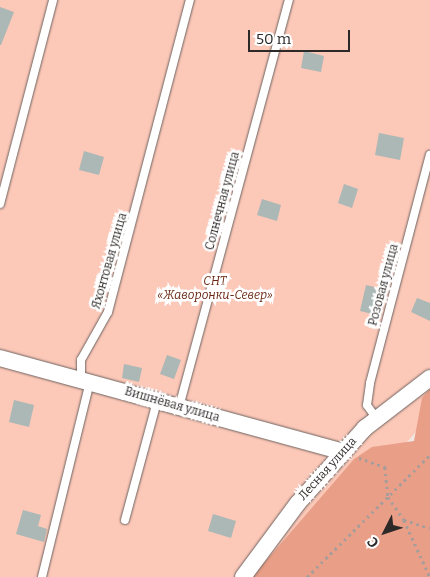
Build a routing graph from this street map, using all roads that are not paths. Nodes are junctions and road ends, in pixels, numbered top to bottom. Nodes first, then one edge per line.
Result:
1 (54, 0) edge
2 (190, 0) edge
3 (288, 0) edge
4 (430, 155) edge
5 (0, 204) edge
6 (0, 358) edge
7 (430, 378) edge
8 (90, 382) junction
9 (157, 401) junction
10 (179, 407) junction
11 (377, 419) junction
12 (343, 452) junction
13 (125, 520) dead end
14 (42, 577) edge
15 (243, 577) edge

1 - 5 lane
2 - 8 lane, Яхонтовая улица
3 - 10 lane, Солнечная улица
4 - 11 lane, Розовая улица
6 - 8 street, Вишнёвая улица
7 - 11 street, Лесная улица
8 - 9 street, Вишнёвая улица
8 - 14 lane
9 - 10 street, Вишнёвая улица
9 - 13 lane
10 - 12 street, Вишнёвая улица
11 - 12 street, Лесная улица
12 - 15 street, Лесная улица

